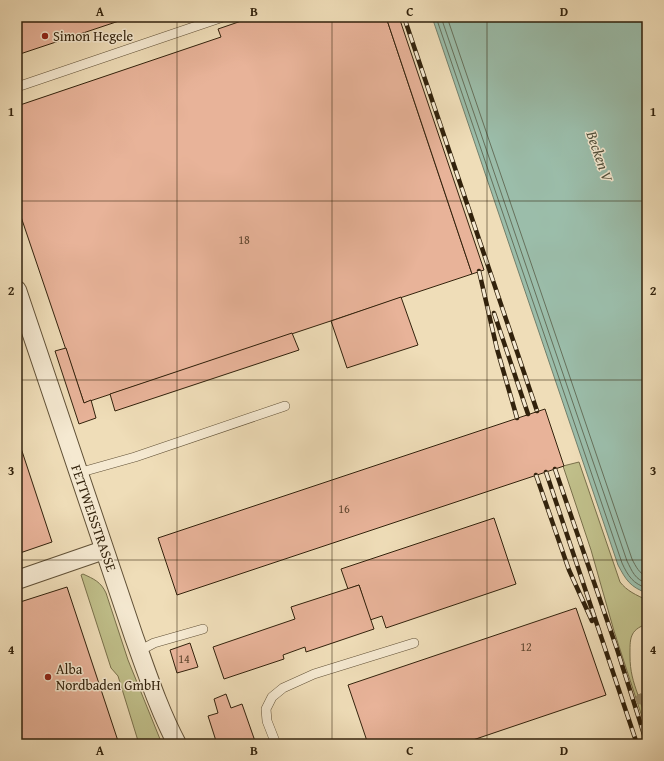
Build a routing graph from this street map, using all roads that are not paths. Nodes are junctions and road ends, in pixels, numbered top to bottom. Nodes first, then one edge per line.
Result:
1 (223, 17) edge
2 (17, 87) edge
3 (17, 290) edge
4 (285, 406) dead end
5 (78, 473) junction
6 (104, 550) junction
7 (17, 580) edge
8 (203, 629) dead end
9 (414, 642) dead end
10 (139, 651) junction
11 (177, 744) edge
12 (276, 744) edge

1 - 2 lane
3 - 5 street, FETTWEISSTRASSE
4 - 5 lane
5 - 6 street, FETTWEISSTRASSE
6 - 7 street
6 - 10 street, FETTWEISSTRASSE
8 - 10 lane
9 - 12 lane
10 - 11 street, FETTWEISSTRASSE

